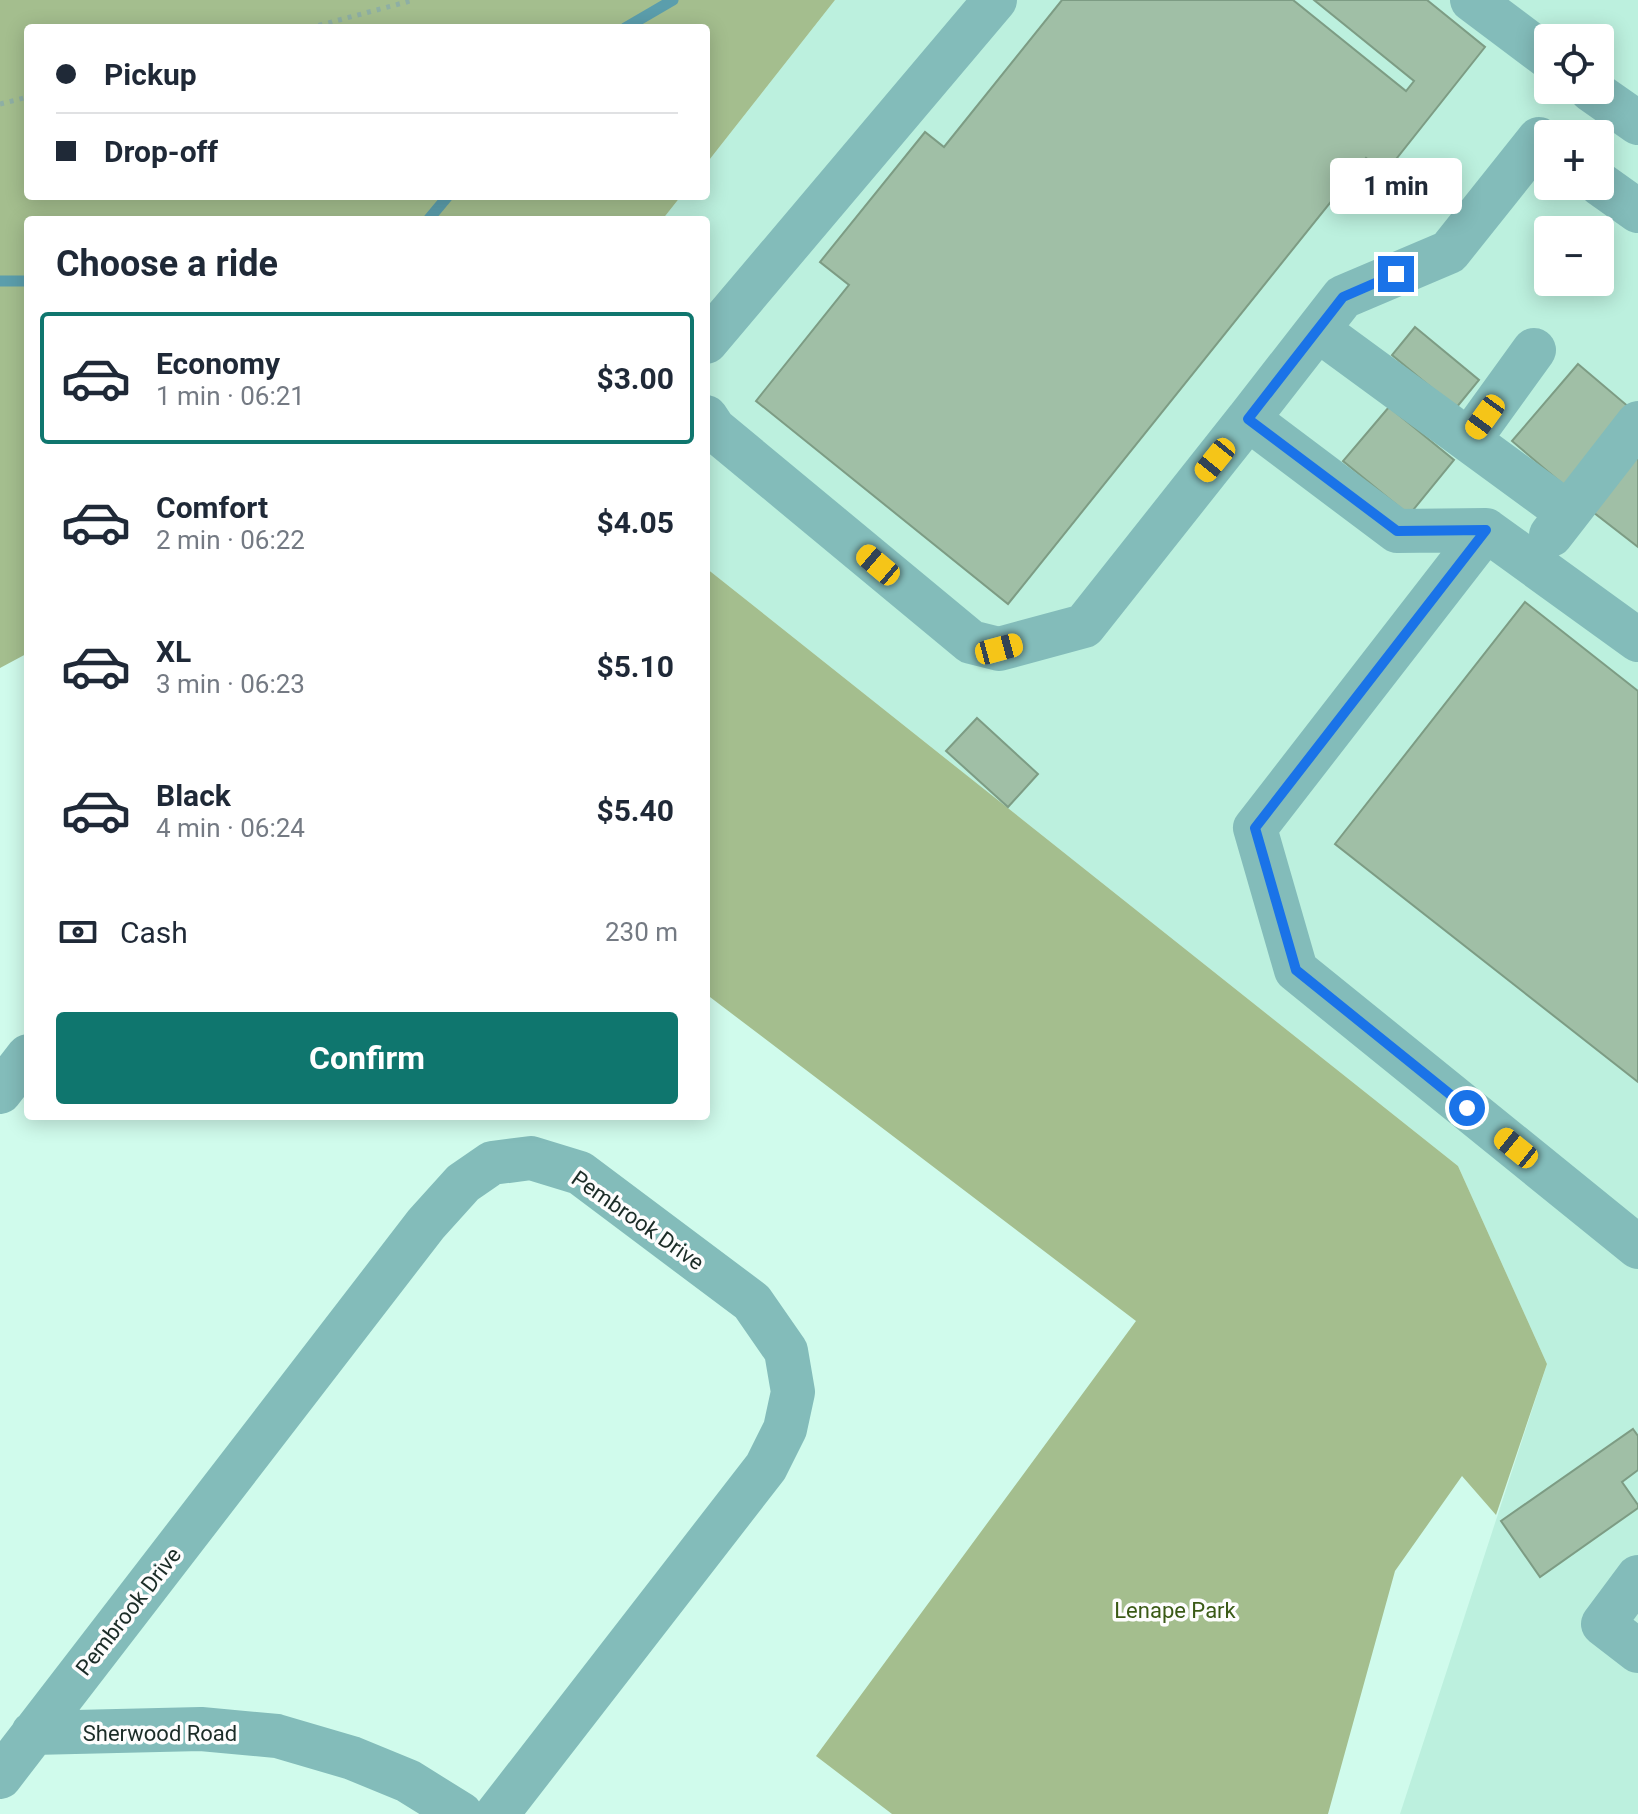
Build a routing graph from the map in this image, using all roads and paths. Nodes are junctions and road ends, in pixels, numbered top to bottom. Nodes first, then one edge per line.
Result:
1 (414, 0) edge
2 (995, 0) edge
3 (1472, 0) edge
4 (324, 24) edge
5 (1534, 46) edge
6 (24, 98) edge
7 (0, 104) edge
8 (1611, 104) edge
9 (1638, 123) edge
10 (1534, 145) edge
11 (1614, 194) edge
12 (1638, 211) edge
13 (1318, 330) junction
14 (710, 337) edge
15 (1534, 350) dead end
16 (1248, 419) junction
17 (710, 423) edge
18 (1638, 423) edge
19 (1469, 440) junction
20 (1568, 513) junction
21 (1486, 530) junction
22 (1530, 562) junction
23 (1638, 640) edge
24 (24, 1061) edge
25 (0, 1092) edge
26 (1638, 1247) edge
27 (1638, 1577) edge
28 (1638, 1651) edge
29 (33, 1733) junction
30 (0, 1777) edge
31 (461, 1814) edge
32 (497, 1814) edge

1 - 4 path
2 - 14 street
3 - 5 street
6 - 7 path
8 - 9 street
10 - 13 street
11 - 12 street
13 - 16 street
13 - 19 street
15 - 19 street
16 - 17 street
16 - 21 street
18 - 20 street
19 - 20 street
20 - 22 street
21 - 22 street
21 - 26 street
22 - 23 street
24 - 25 street
27 - 28 street
29 - 30 street, Pembrook Drive
29 - 31 street, Sherwood Road
29 - 32 street, Pembrook Drive

